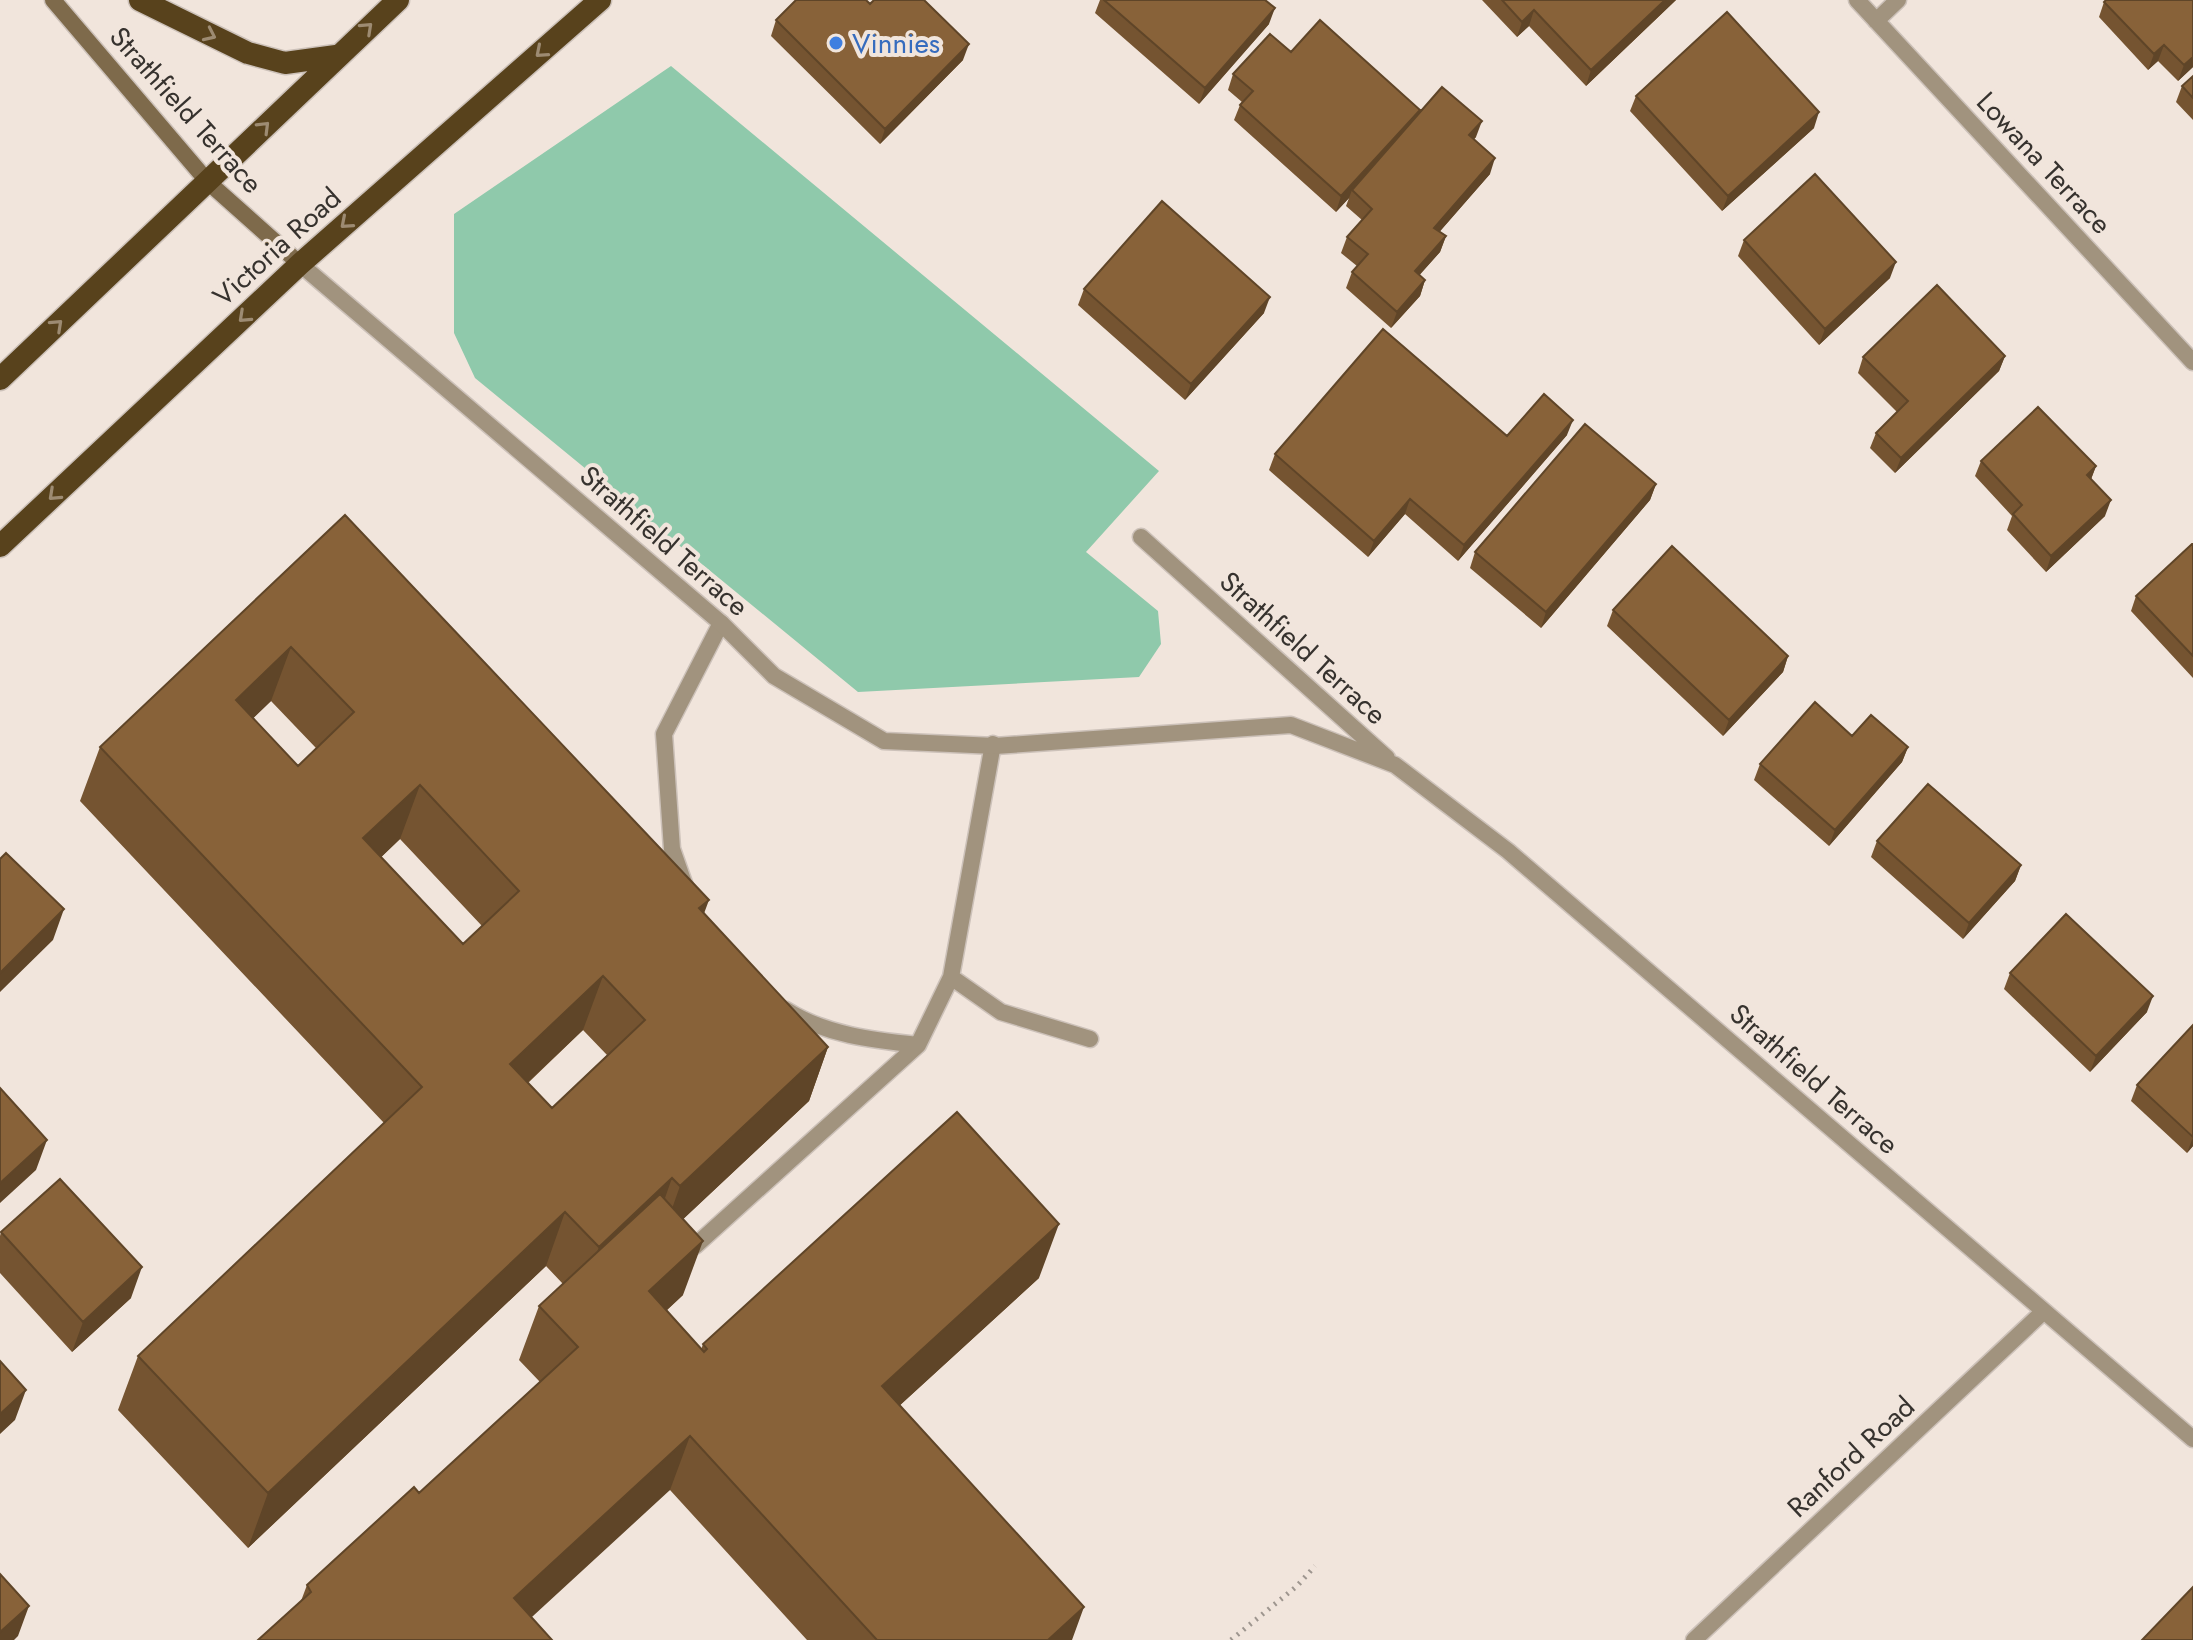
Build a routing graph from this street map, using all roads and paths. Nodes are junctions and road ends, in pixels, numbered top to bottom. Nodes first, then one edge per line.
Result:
1 (53, 0) edge
2 (140, 0) edge
3 (398, 0) edge
4 (600, 0) edge
5 (1857, 0) edge
6 (1898, 0) edge
7 (1876, 21) junction
8 (336, 56) junction
9 (208, 182) junction
10 (300, 264) junction
11 (2193, 362) edge
12 (0, 379) edge
13 (1141, 537) dead end
14 (0, 546) edge
15 (721, 623) junction
16 (993, 744) junction
17 (1395, 765) junction
18 (693, 908) edge
19 (951, 977) junction
20 (773, 1002) edge
21 (1090, 1039) dead end
22 (918, 1045) junction
23 (695, 1246) edge
24 (2044, 1311) junction
25 (2193, 1439) edge
26 (1315, 1566) dead end
27 (1231, 1640) edge
28 (1694, 1640) edge

1 - 9 main road, Strathfield Terrace
2 -> 8 highway
8 -> 3 highway
4 -> 10 highway, Victoria Road
5 - 7 street, Lowana Terrace
6 - 7 street
7 - 11 street, Lowana Terrace
9 -> 8 highway
9 - 10 main road, Strathfield Terrace
12 -> 9 highway
10 -> 14 highway, Victoria Road
10 - 15 street, Strathfield Terrace
13 - 17 street, Strathfield Terrace
15 - 16 street, Strathfield Terrace
15 - 18 street
16 - 17 street, Strathfield Terrace
16 - 19 street
17 - 24 street, Strathfield Terrace
19 - 21 street
19 - 22 street
20 - 22 street
22 - 23 street
24 - 25 street, Strathfield Terrace
24 - 28 street, Ranford Road
26 - 27 path

